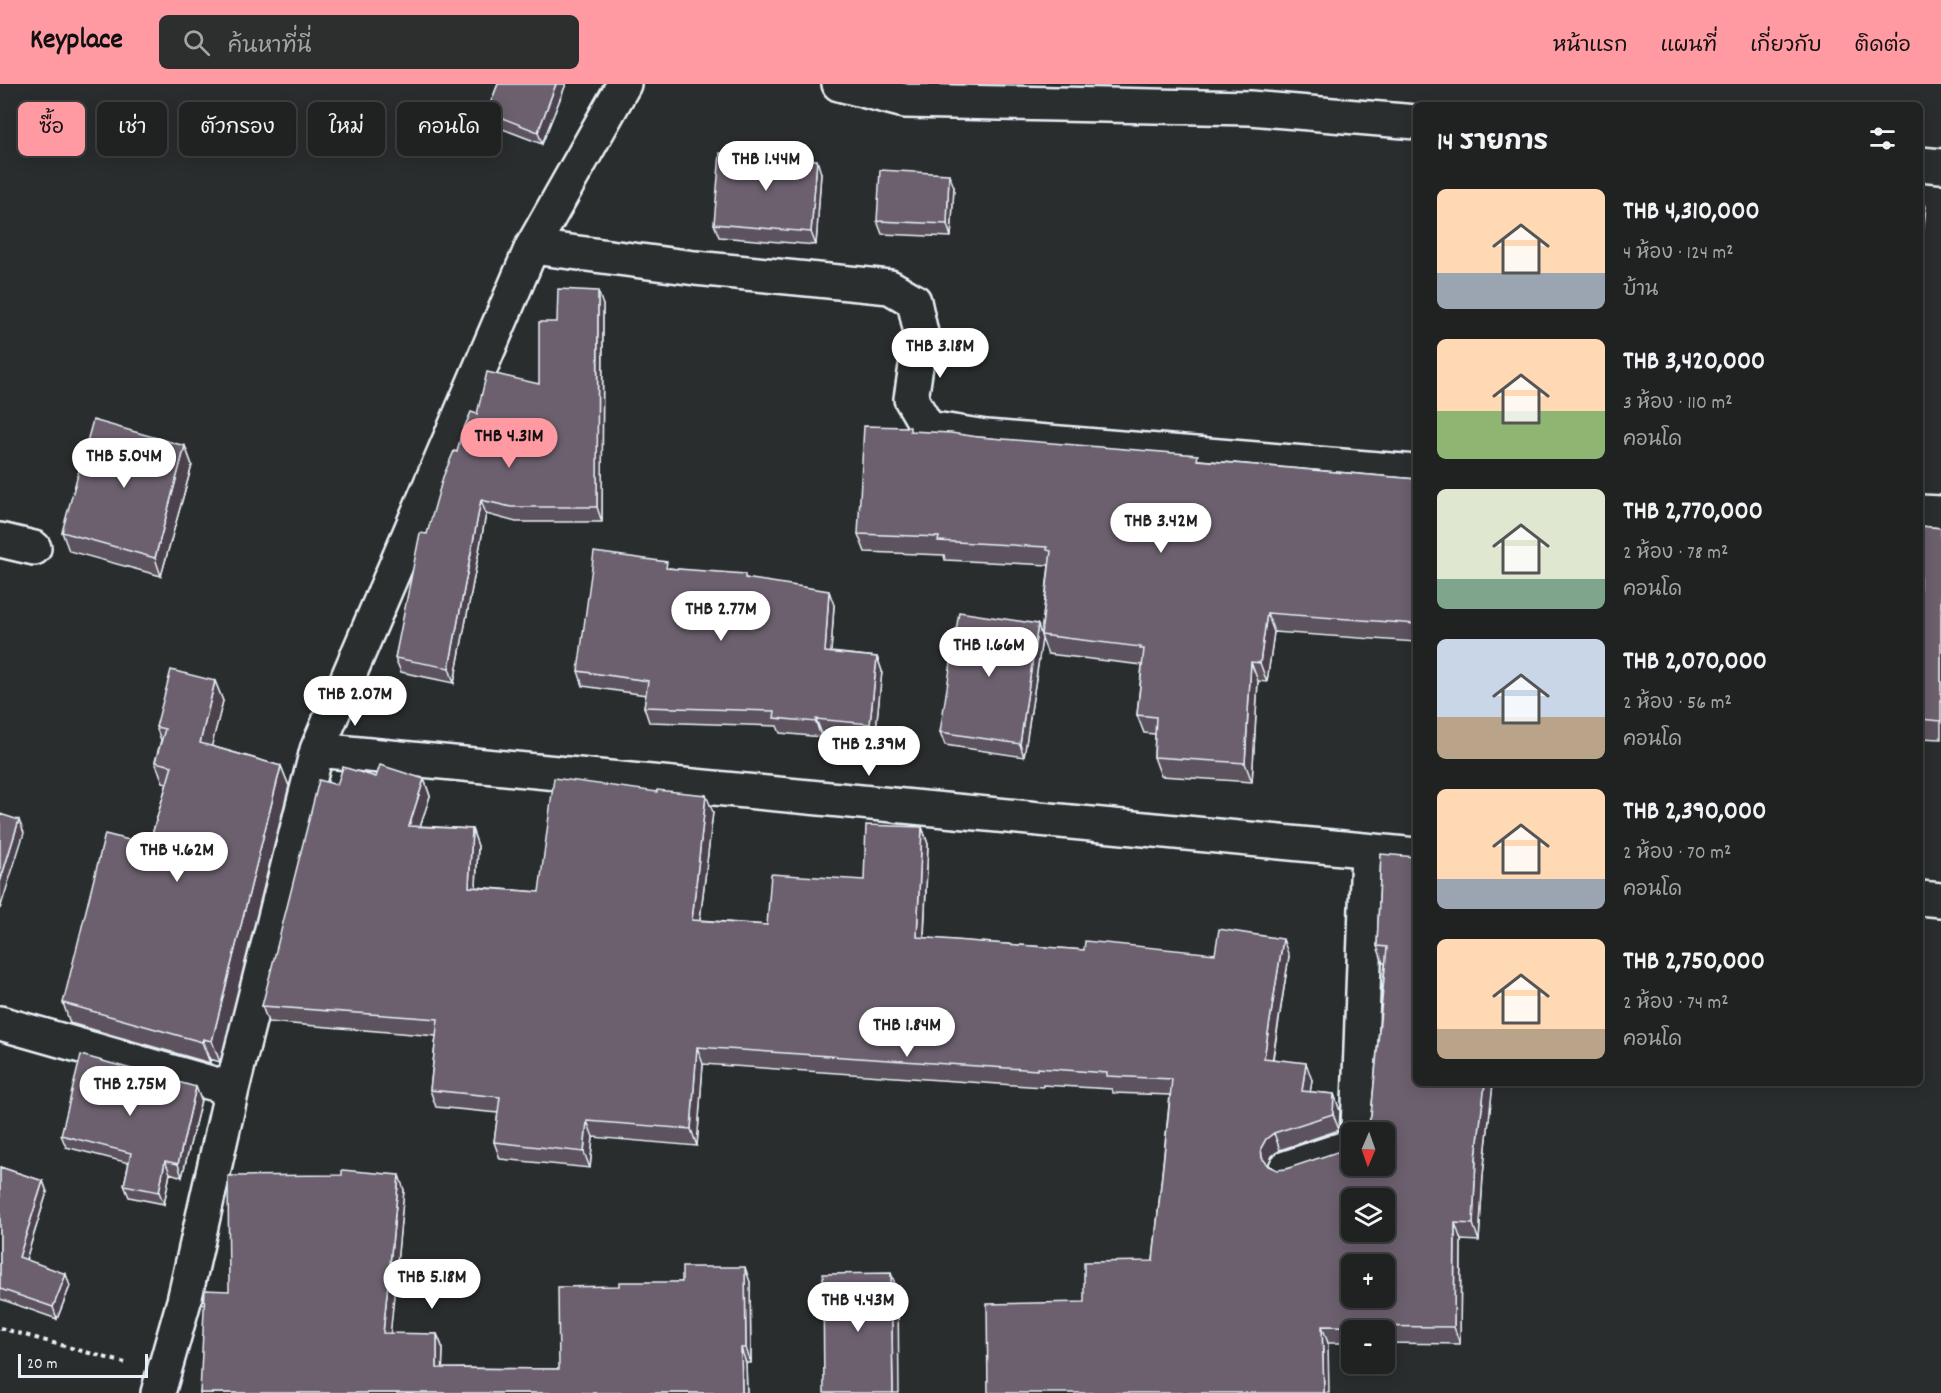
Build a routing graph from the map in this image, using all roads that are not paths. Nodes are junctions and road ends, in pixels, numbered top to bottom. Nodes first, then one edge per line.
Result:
1 (624, 84) edge
2 (839, 84) edge
3 (1413, 122) edge
4 (1923, 164) edge
5 (1941, 166) edge
6 (532, 247) junction
7 (1413, 472) edge
8 (1923, 512) edge
9 (1941, 513) edge
10 (0, 540) edge
11 (34, 548) dead end
12 (317, 750) junction
13 (1368, 851) junction
14 (1413, 855) edge
15 (1923, 898) edge
16 (1941, 900) edge
17 (0, 1023) edge
18 (232, 1089) junction
19 (1358, 1122) edge
20 (1341, 1150) edge
21 (1286, 1168) edge
22 (161, 1383) edge

1 - 6 street
2 - 3 street
4 - 5 street
6 - 7 street
6 - 12 street
8 - 9 street
10 - 11 street
12 - 13 street
12 - 18 street
13 - 14 street
13 - 19 street
15 - 16 street
17 - 18 street
18 - 22 street
20 - 21 street

